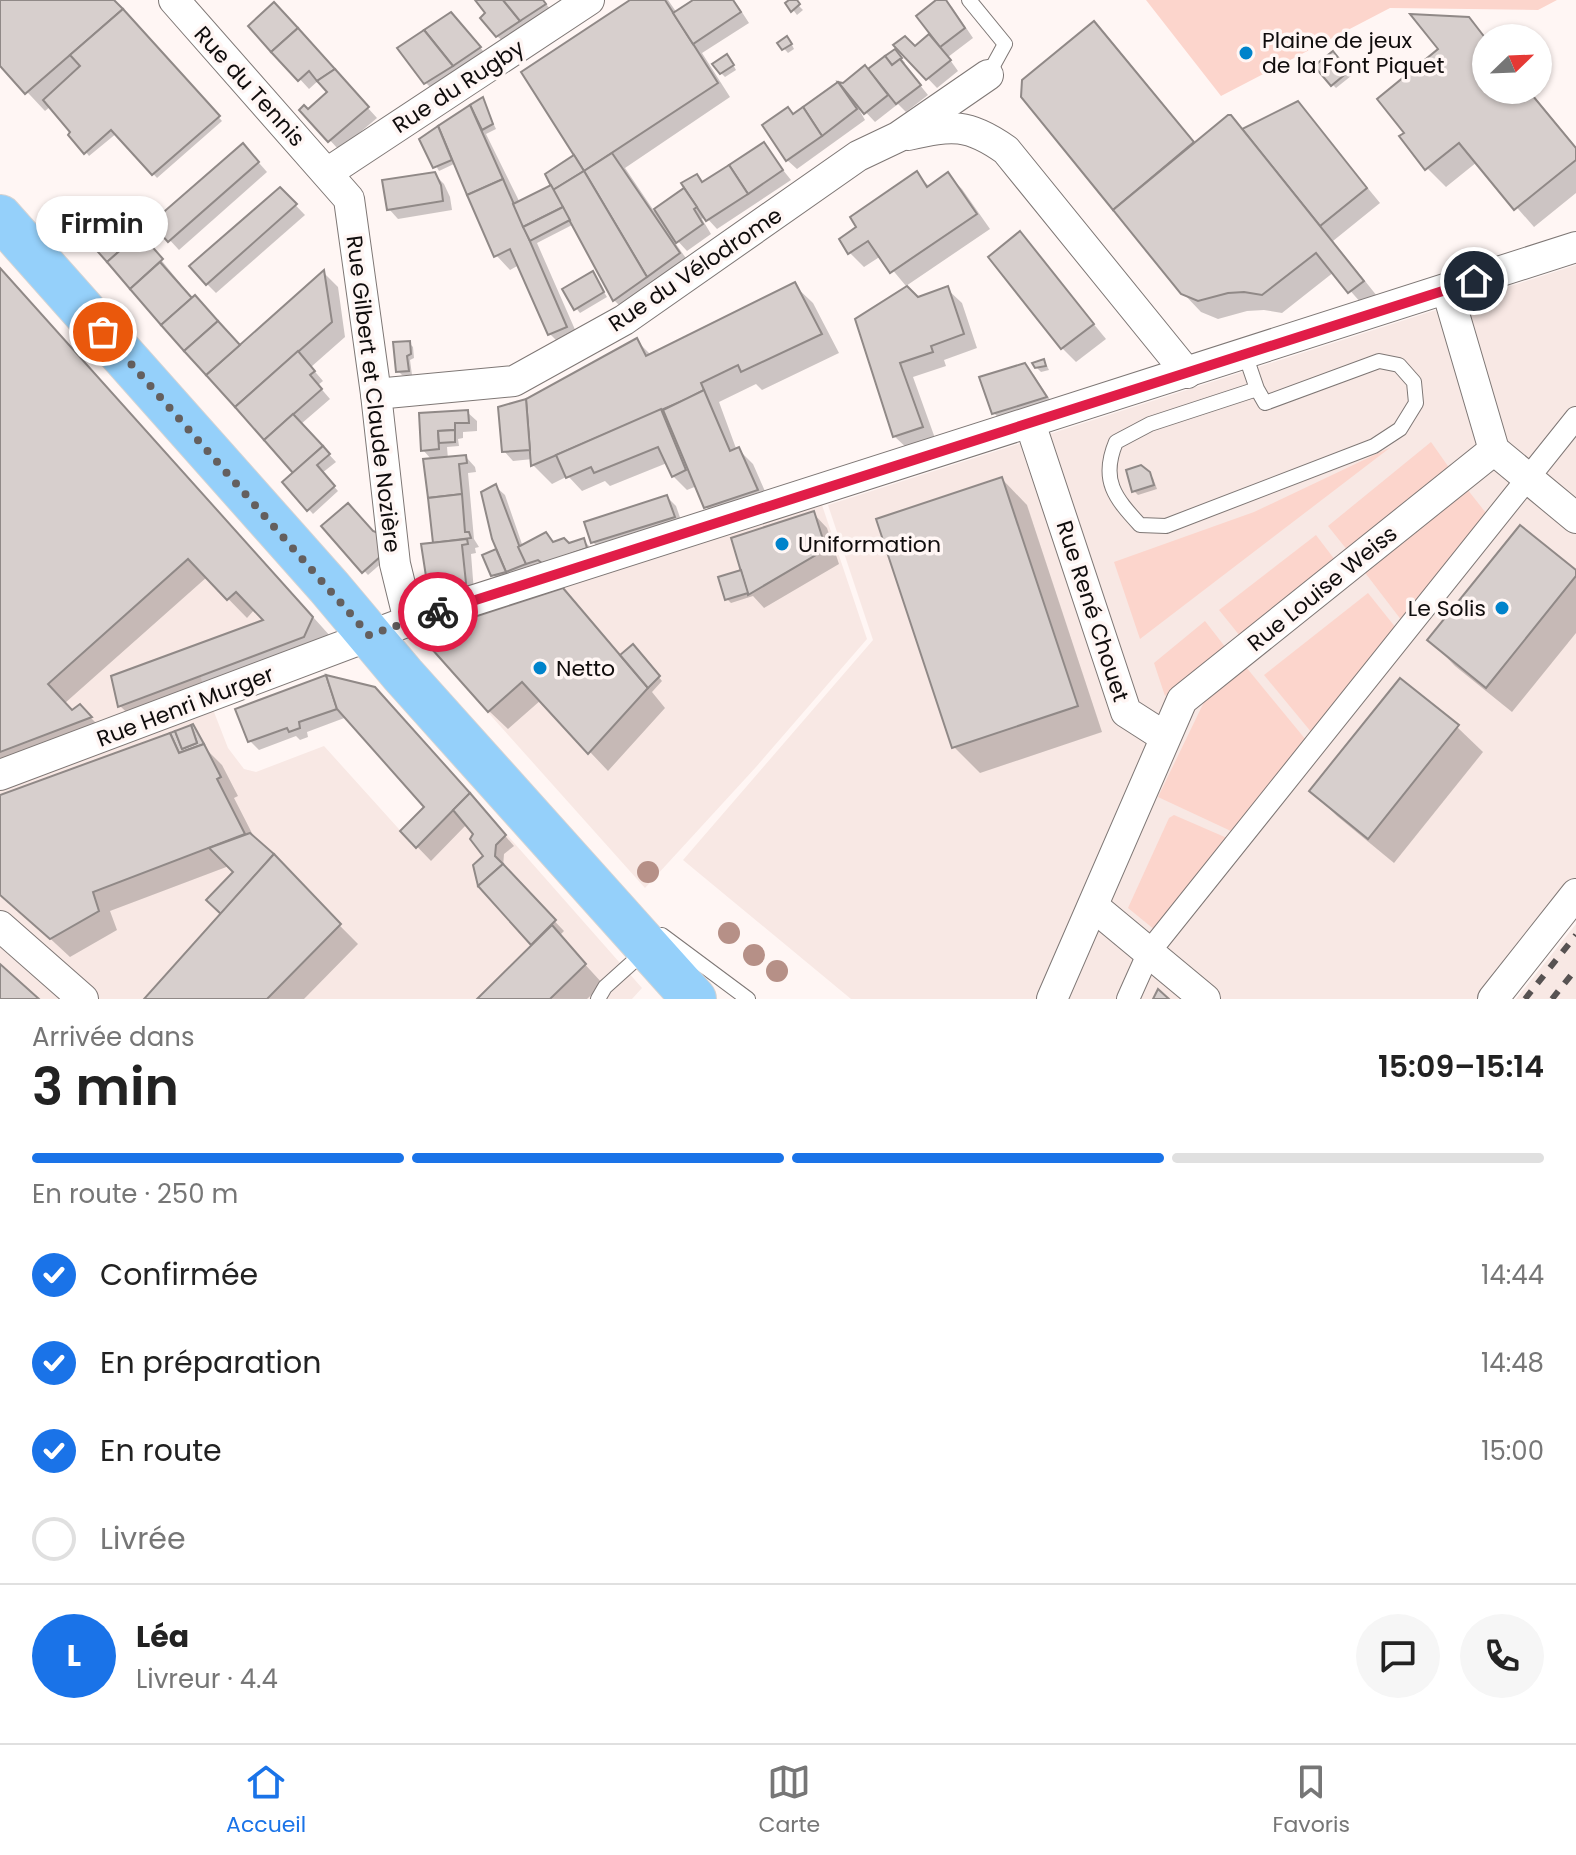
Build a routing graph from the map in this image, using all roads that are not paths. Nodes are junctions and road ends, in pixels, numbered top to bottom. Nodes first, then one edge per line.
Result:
1 (174, 0) edge
2 (589, 0) edge
3 (969, 0) edge
4 (988, 75) joint
5 (898, 137) junction
6 (327, 173) junction
7 (0, 217) edge
8 (1576, 247) edge
9 (1447, 290) junction
10 (1245, 354) junction
11 (1187, 373) junction
12 (1257, 389) junction
13 (376, 394) junction
14 (1576, 418) edge
15 (1030, 423) junction
16 (1494, 450) junction
17 (1527, 480) junction
18 (1576, 518) edge
19 (389, 628) junction
20 (1165, 737) junction
21 (0, 775) edge
22 (545, 832) junction
23 (592, 864) dead end
24 (1576, 894) edge
25 (1093, 906) junction
26 (0, 926) edge
27 (650, 937) junction
28 (1149, 952) junction
29 (83, 999) edge
30 (598, 999) edge
31 (694, 999) edge
32 (748, 999) edge
33 (1052, 999) edge
34 (1128, 999) edge
35 (1205, 999) edge
36 (1493, 999) edge

1 - 6 street, Rue du Tennis
2 - 6 street, Rue du Rugby
3 - 4 lane
4 - 5 street, Rue du Vélodrome
5 - 11 street
5 - 13 street, Rue du Vélodrome
6 - 13 street, Rue Gilbert et Claude Nozière
7 - 19 main road
8 - 9 street, Rue Henri Murger
9 - 10 street, Rue Henri Murger
9 - 16 street
10 - 11 street, Rue Henri Murger
10 - 12 lane
11 - 15 street, Rue Henri Murger
12 - 12 lane
13 - 19 street, Rue Gilbert et Claude Nozière
14 - 17 street
15 - 19 street, Rue Henri Murger
15 - 20 street, Rue René Chouet
16 - 17 street
16 - 20 street, Rue Louise Weiss
17 - 18 street
17 - 28 street
19 - 21 street, Rue Henri Murger
19 - 22 main road
20 - 25 street
22 - 23 lane
22 - 27 main road
24 - 36 street
25 - 28 street
25 - 33 street
26 - 29 street
27 - 30 lane
27 - 31 main road
27 - 32 lane
28 - 34 street
28 - 35 street

